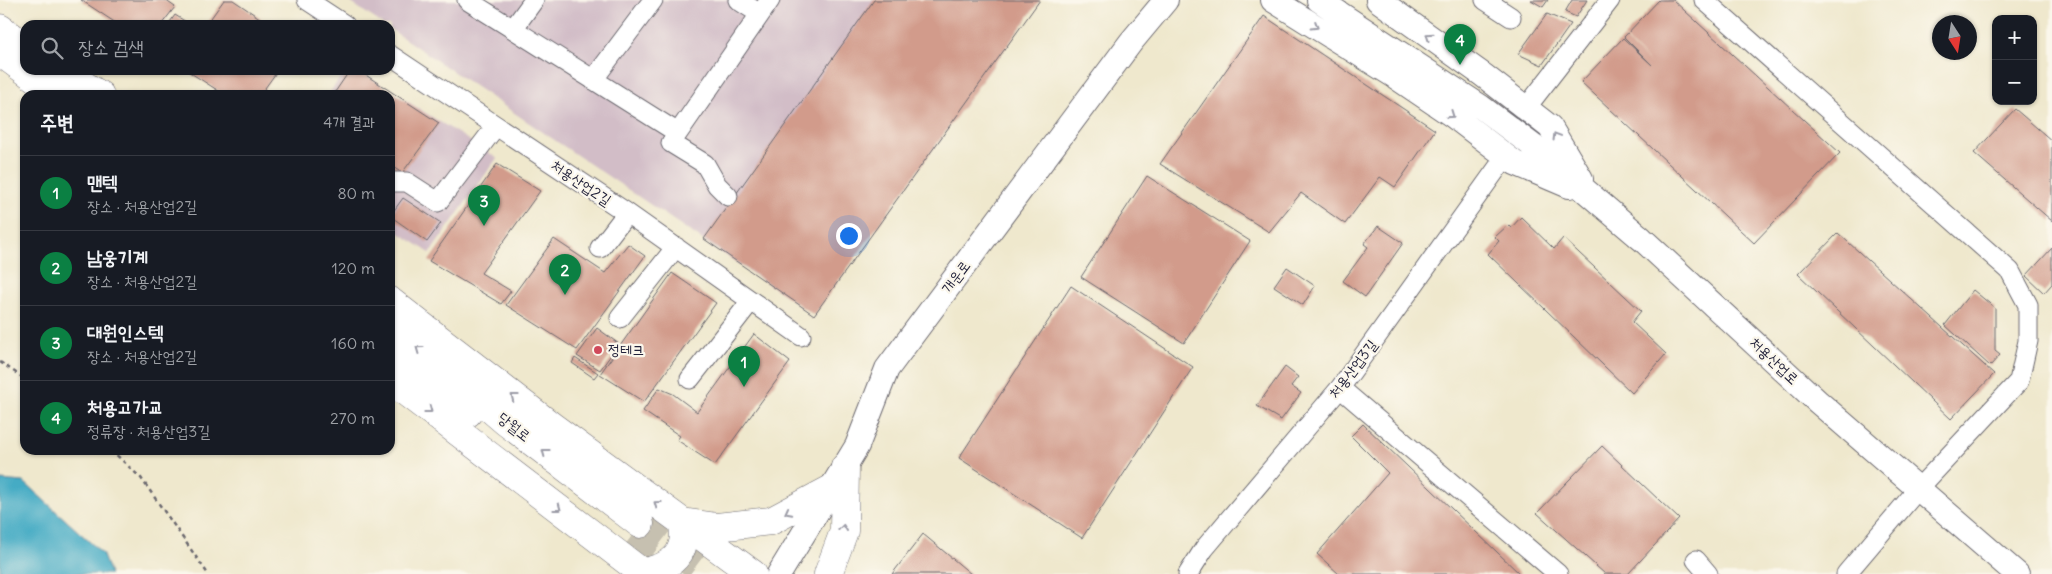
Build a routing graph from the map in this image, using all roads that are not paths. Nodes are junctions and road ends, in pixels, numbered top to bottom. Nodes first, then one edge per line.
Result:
1 (307, 0) edge
2 (467, 0) edge
3 (534, 0) edge
4 (653, 0) edge
5 (738, 0) edge
6 (1166, 0) edge
7 (1274, 0) edge
8 (1319, 0) edge
9 (1378, 0) edge
10 (1485, 0) edge
11 (1610, 0) edge
12 (1704, 0) edge
13 (765, 7) edge
14 (1511, 18) dead end
15 (337, 20) edge
16 (0, 28) edge
17 (513, 29) junction
18 (20, 42) edge
19 (0, 52) edge
20 (395, 58) edge
21 (20, 67) edge
22 (31, 75) edge
23 (62, 75) edge
24 (68, 75) edge
25 (593, 80) junction
26 (51, 90) edge
27 (82, 90) edge
28 (92, 90) edge
29 (1526, 108) junction
30 (496, 126) junction
31 (678, 134) junction
32 (1506, 156) junction
33 (395, 182) edge
34 (728, 196) dead end
35 (1591, 196) junction
36 (627, 213) junction
37 (600, 248) dead end
38 (676, 248) junction
39 (751, 300) junction
40 (395, 305) edge
41 (620, 318) dead end
42 (395, 332) edge
43 (801, 336) dead end
44 (395, 356) edge
45 (690, 379) dead end
46 (395, 384) edge
47 (1340, 388) junction
48 (838, 478) junction
49 (1918, 489) junction
50 (682, 522) junction
51 (643, 573) edge
52 (753, 574) edge
53 (779, 574) edge
54 (828, 574) edge
55 (1188, 574) edge
56 (1558, 574) edge
57 (1846, 574) edge
58 (2017, 574) edge

1 - 15 street
2 - 17 street
3 - 17 street
4 - 25 street
5 - 13 street
6 - 48 main road, 개운로
7 -> 32 main road
8 - 35 main road, 처용산업로
29 -> 9 main road
10 - 14 street
11 - 29 street
12 - 49 street
13 - 31 street
16 - 18 highway
17 - 25 street
19 - 21 highway
20 - 30 street, 처용산업2길
22 - 26 highway
23 - 27 highway
24 - 28 highway
25 - 31 street
35 -> 29 main road
30 - 33 street
30 - 36 street, 처용산업2길
31 - 34 street
32 - 35 main road
32 - 47 street, 처용산업3길
35 - 49 main road, 처용산업로
36 - 37 street
36 - 38 street, 처용산업2길
38 - 39 street, 처용산업2길
38 - 41 street
39 - 43 street, 처용산업2길
39 - 45 street
50 -> 40 highway
44 -> 42 highway, 당월로
46 -> 51 highway
47 - 55 street, 처용산업3길
47 - 56 street
48 -> 50 highway
48 - 53 main road, 개운로
54 -> 48 highway
49 - 57 street
49 - 58 main road, 처용산업로
50 - 51 highway
50 - 52 highway

